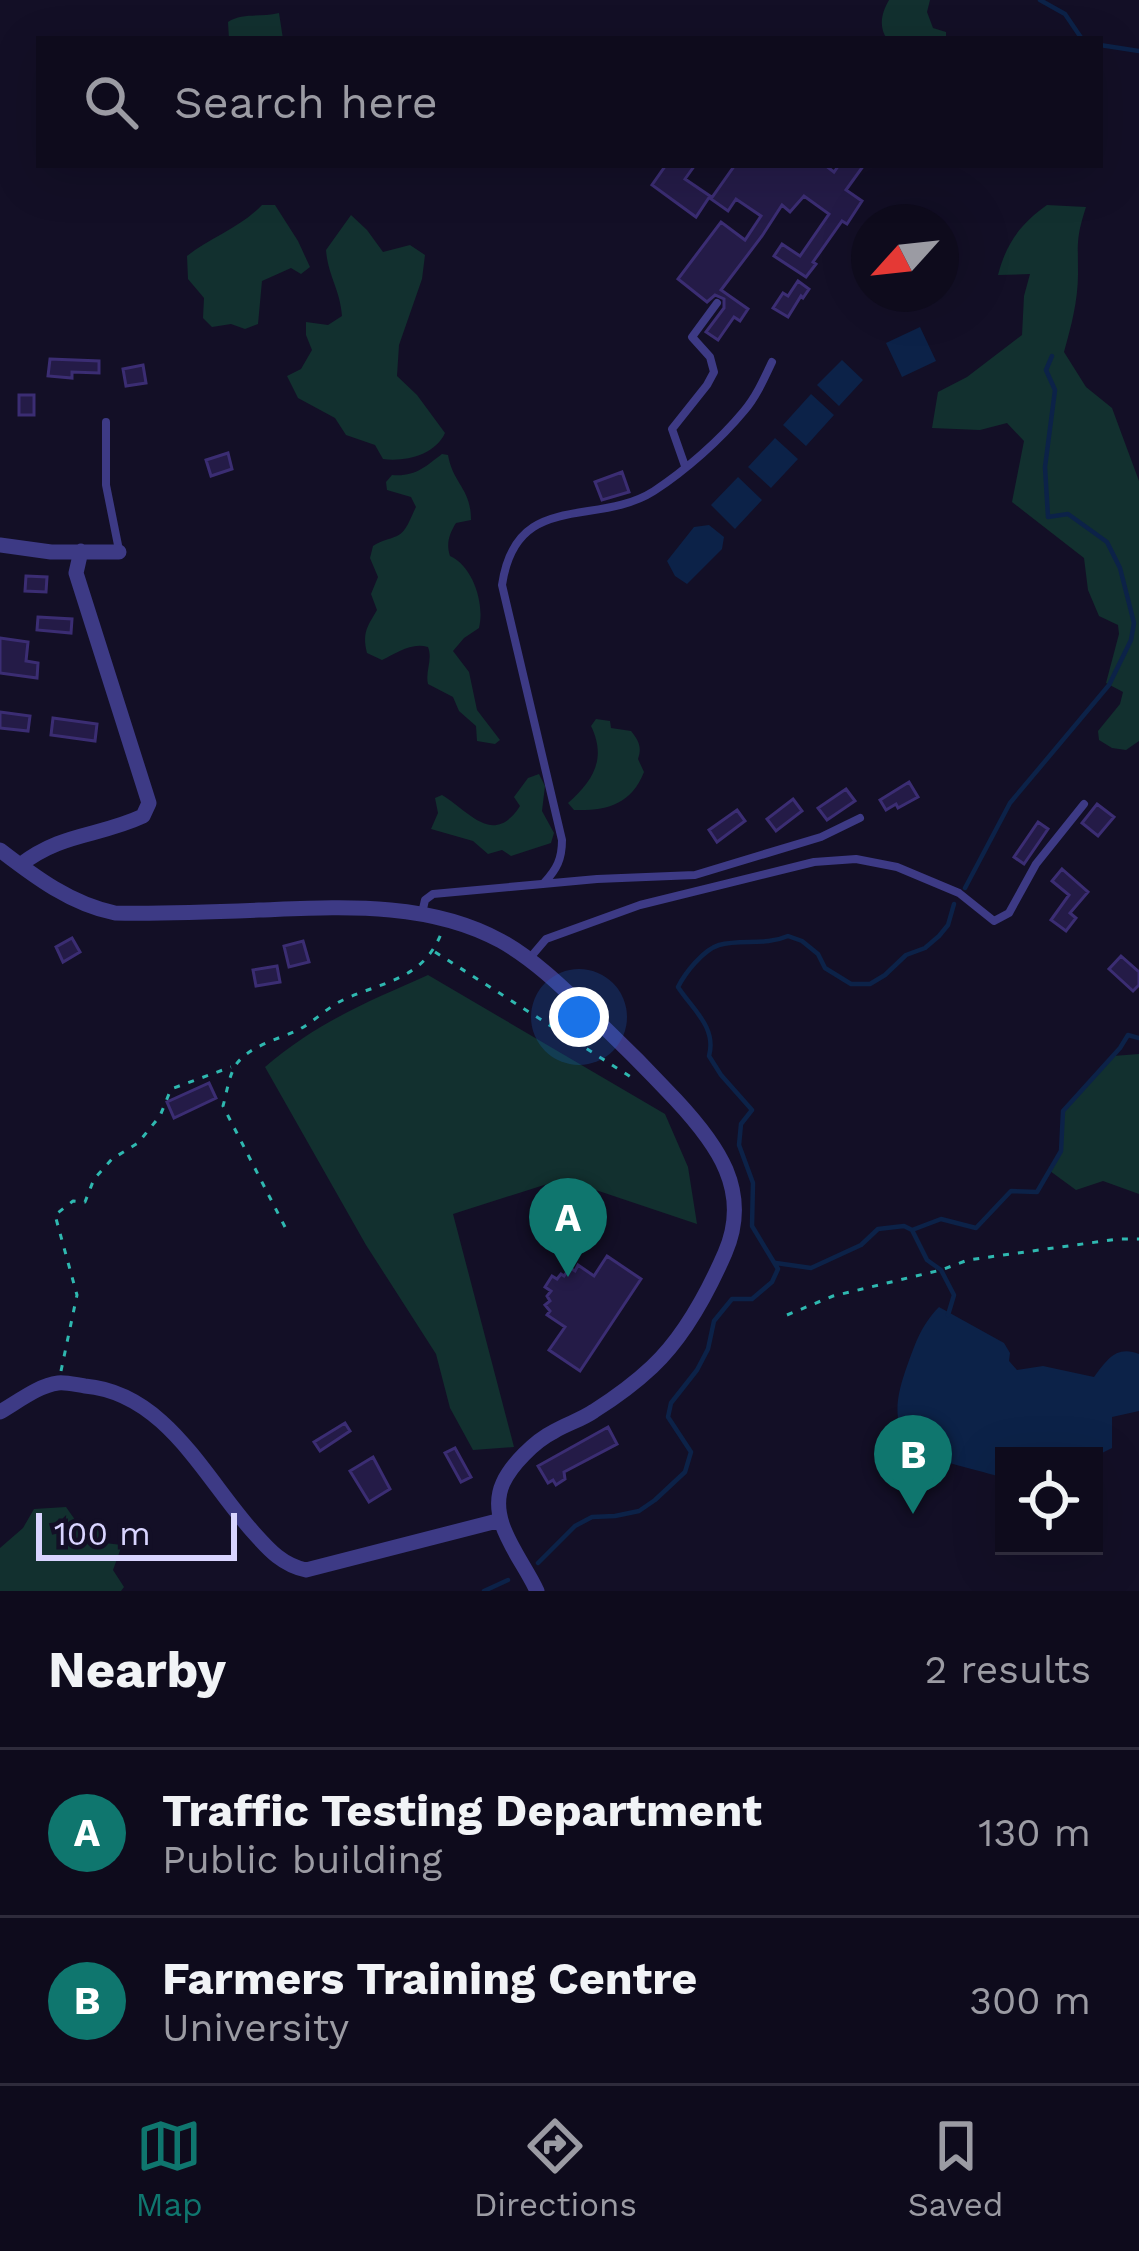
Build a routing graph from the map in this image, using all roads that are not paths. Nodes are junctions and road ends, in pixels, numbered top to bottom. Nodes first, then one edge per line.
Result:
1 (717, 303) dead end
2 (772, 362) dead end
3 (106, 422) dead end
4 (685, 466) junction
5 (0, 544) edge
6 (81, 550) junction
7 (119, 552) joint
8 (1084, 804) dead end
9 (860, 818) dead end
10 (0, 850) edge
11 (20, 866) junction
12 (544, 883) junction
13 (422, 914) junction
14 (529, 959) junction
15 (0, 1412) edge
16 (501, 1520) junction
17 (537, 1591) edge

1 - 4 lane
2 - 4 lane
3 - 7 lane
4 - 12 lane
5 - 6 street
6 - 7 street
6 - 11 street
8 - 14 lane
9 - 12 lane
10 - 11 street
11 - 13 street
12 - 13 lane
13 - 14 street
14 - 16 street
15 - 16 street
16 - 17 street

